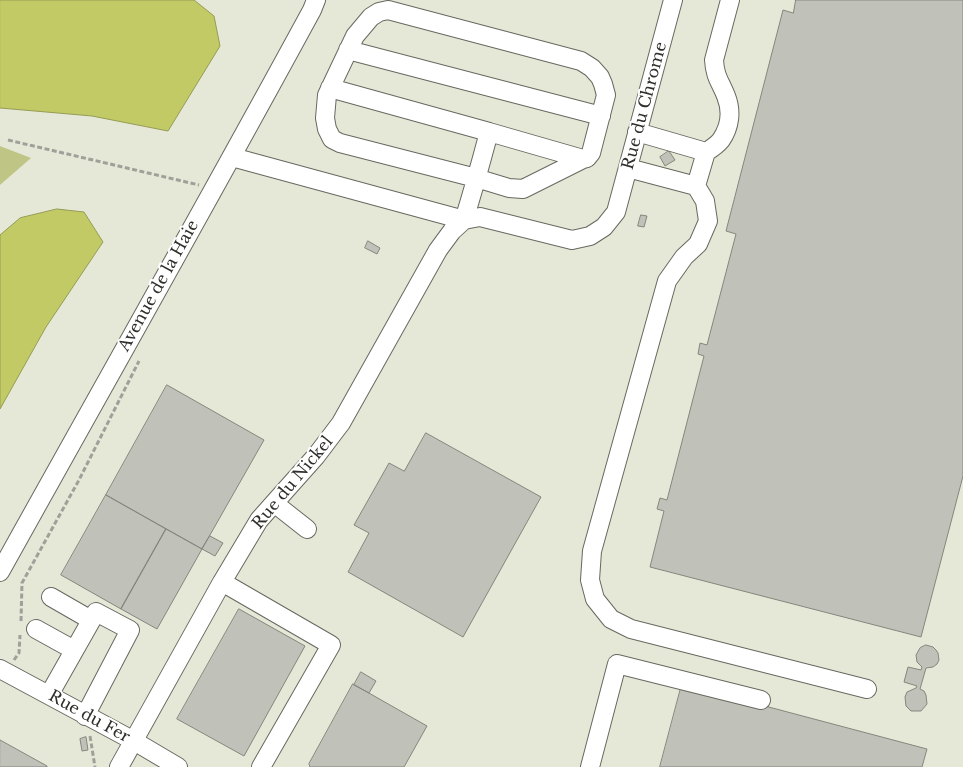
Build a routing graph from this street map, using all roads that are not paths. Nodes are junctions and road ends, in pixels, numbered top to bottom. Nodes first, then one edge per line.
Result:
1 (316, 0) edge
2 (673, 0) edge
3 (730, 0) edge
4 (348, 50) junction
5 (330, 88) junction
6 (600, 116) junction
7 (489, 132) junction
8 (638, 132) junction
9 (706, 152) junction
10 (232, 157) junction
11 (583, 159) junction
12 (628, 168) junction
13 (476, 178) junction
14 (696, 186) junction
15 (464, 220) junction
16 (274, 503) junction
17 (307, 529) dead end
18 (0, 572) edge
19 (222, 582) junction
20 (51, 597) dead end
21 (91, 620) junction
22 (36, 629) dead end
23 (74, 650) junction
24 (3, 670) edge
25 (867, 689) dead end
26 (49, 695) junction
27 (761, 700) dead end
28 (90, 718) junction
29 (134, 741) junction
30 (119, 767) edge
31 (178, 767) edge
32 (261, 767) edge
33 (590, 767) edge

1 - 10 street, Avenue de la Haie
2 - 8 street, Rue du Chrome
3 - 9 street
4 - 5 street
4 - 6 street
4 - 6 street
5 - 7 street
5 - 13 street
6 - 11 street
7 - 11 street
7 - 13 street
8 - 9 street
8 - 12 street, Rue du Chrome
9 - 14 street
10 - 15 street
10 - 18 street, Avenue de la Haie
11 - 13 street
12 - 14 street
12 - 15 street, Rue du Chrome
13 - 15 street
14 - 25 street
15 - 16 street, Rue du Nickel
16 - 17 street
16 - 19 street, Rue du Nickel
19 - 29 street, Rue du Nickel
19 - 32 street
20 - 21 street
21 - 23 street
21 - 28 street
22 - 23 street
23 - 26 street
24 - 26 street, Rue du Fer
26 - 28 street, Rue du Fer
27 - 33 street
28 - 29 street, Rue du Fer
29 - 30 street, Rue du Nickel
29 - 31 street, Rue du Fer

